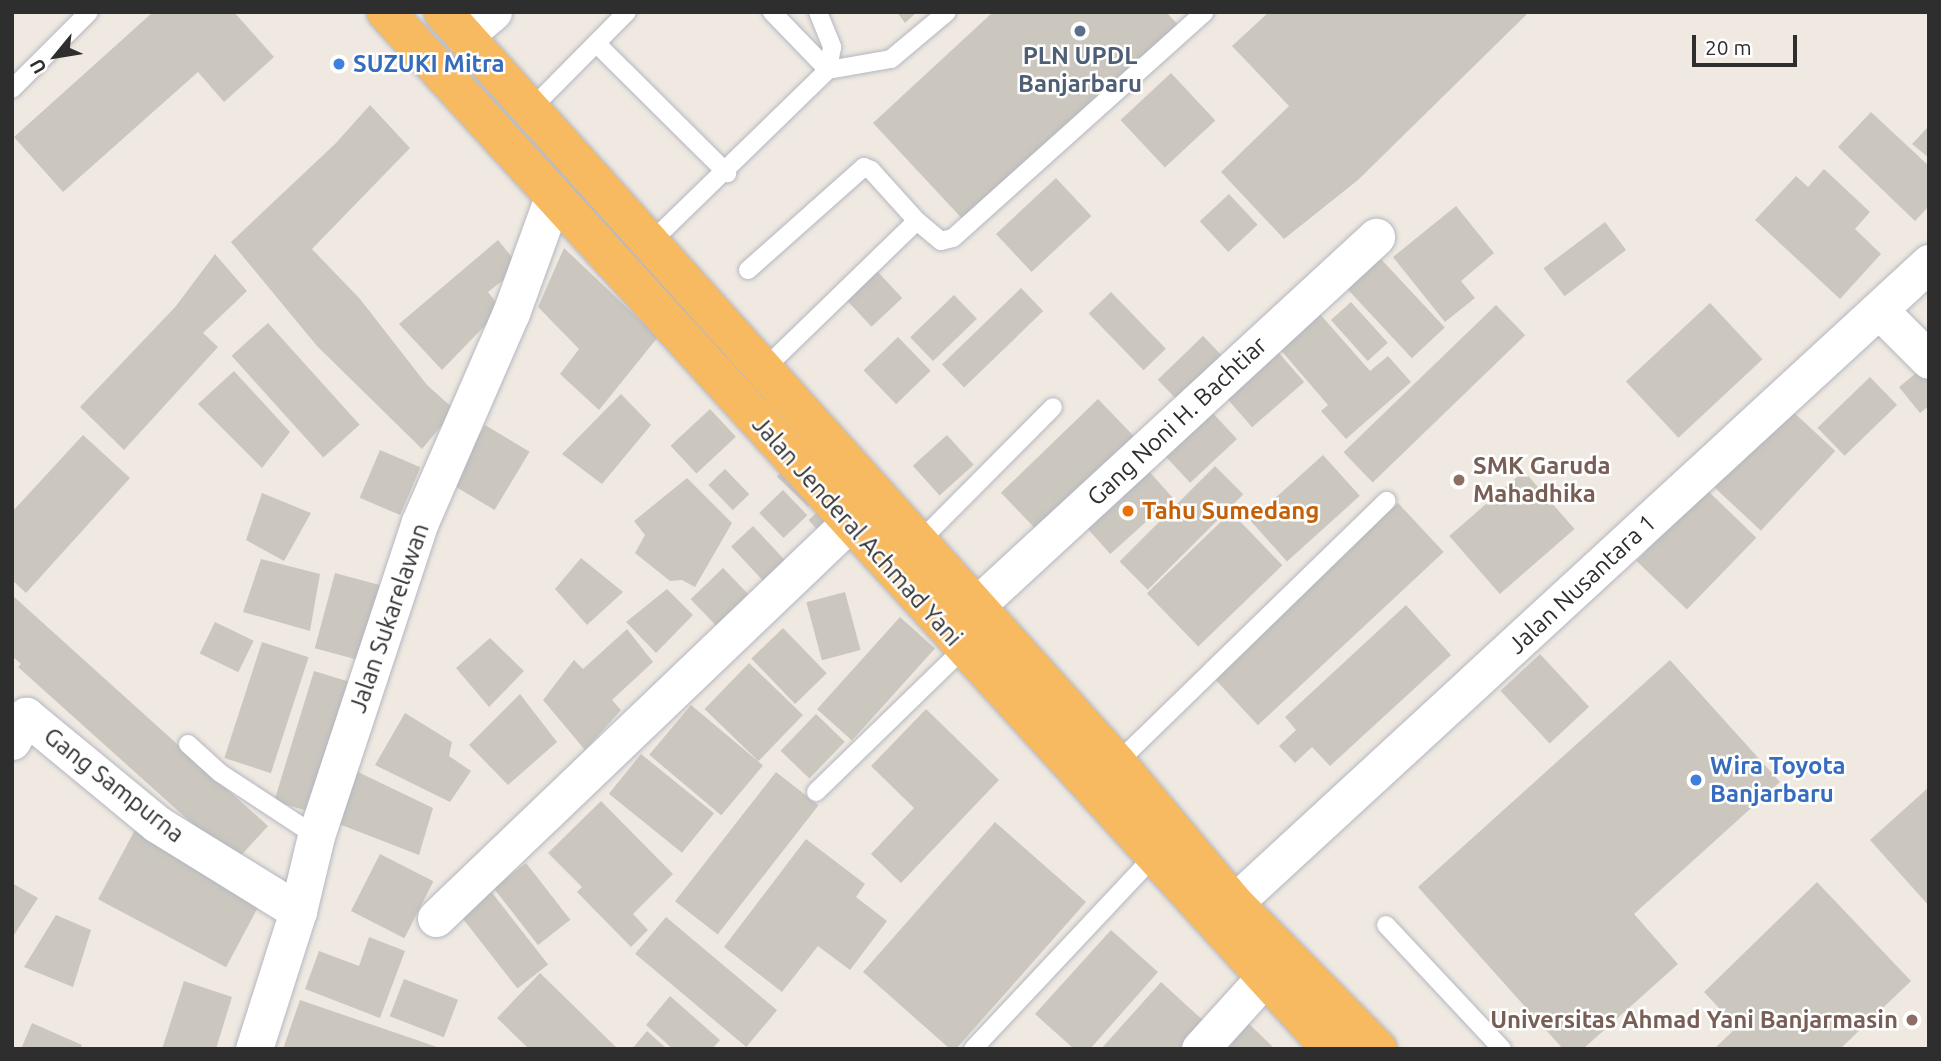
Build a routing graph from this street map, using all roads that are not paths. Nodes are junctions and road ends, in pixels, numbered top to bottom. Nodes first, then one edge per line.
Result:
1 (89, 12) edge
2 (386, 12) edge
3 (493, 12) edge
4 (627, 12) edge
5 (772, 12) edge
6 (818, 12) edge
7 (947, 12) edge
8 (1205, 12) edge
9 (453, 24) edge
10 (596, 43) junction
11 (828, 70) junction
12 (12, 89) edge
13 (530, 110) junction
14 (727, 173) junction
15 (553, 197) junction
16 (917, 220) junction
17 (1376, 237) dead end
18 (649, 243) junction
19 (1929, 263) edge
20 (748, 270) dead end
21 (1880, 311) junction
22 (1929, 360) edge
23 (763, 370) junction
24 (1053, 407) dead end
25 (1386, 501) dead end
26 (849, 522) junction
27 (919, 542) junction
28 (977, 606) junction
29 (964, 648) junction
30 (12, 741) edge
31 (188, 744) dead end
32 (1117, 762) junction
33 (817, 792) dead end
34 (316, 836) junction
35 (1154, 856) junction
36 (1234, 903) junction
37 (298, 911) junction
38 (436, 918) dead end
39 (1386, 925) dead end
40 (1265, 977) junction
41 (254, 1049) edge
42 (973, 1049) edge
43 (1200, 1049) edge
44 (1331, 1049) edge
45 (1377, 1049) edge
46 (1502, 1049) edge

1 - 12 lane
2 - 15 highway, Jalan Jenderal Achmad Yani
3 - 9 street
4 - 10 lane
5 - 11 lane
6 - 11 lane
7 - 11 lane
8 - 16 lane
9 - 13 highway, Jalan Jenderal Achmad Yani
10 - 13 lane
10 - 14 lane
11 - 14 lane
13 - 18 highway, Jalan Jenderal Achmad Yani
14 - 18 lane
15 - 26 highway, Jalan Jenderal Achmad Yani
15 - 34 street, Jalan Sukarelawan
16 - 20 lane
16 - 23 lane
17 - 28 street, Gang Noni H. Bachtiar
18 - 23 highway, Jalan Jenderal Achmad Yani
19 - 21 street, Jalan Nusantara 1
21 - 22 street
21 - 36 street, Jalan Nusantara 1
23 - 27 highway, Jalan Jenderal Achmad Yani
24 - 27 lane
25 - 32 lane
26 - 29 highway, Jalan Jenderal Achmad Yani
26 - 38 street
27 - 28 highway, Jalan Jenderal Achmad Yani
28 - 32 highway, Jalan Jenderal Achmad Yani
29 - 33 lane
29 - 35 highway, Jalan Jenderal Achmad Yani
30 - 37 street, Gang Sampurna
31 - 34 lane
32 - 36 highway, Jalan Jenderal Achmad Yani
34 - 37 street, Jalan Sukarelawan
35 - 40 highway, Jalan Jenderal Achmad Yani
35 - 42 lane
36 - 45 highway, Jalan Jenderal Achmad Yani
37 - 41 street, Jalan Sukarelawan
39 - 46 lane
40 - 43 street
40 - 44 highway, Jalan Jenderal Achmad Yani

